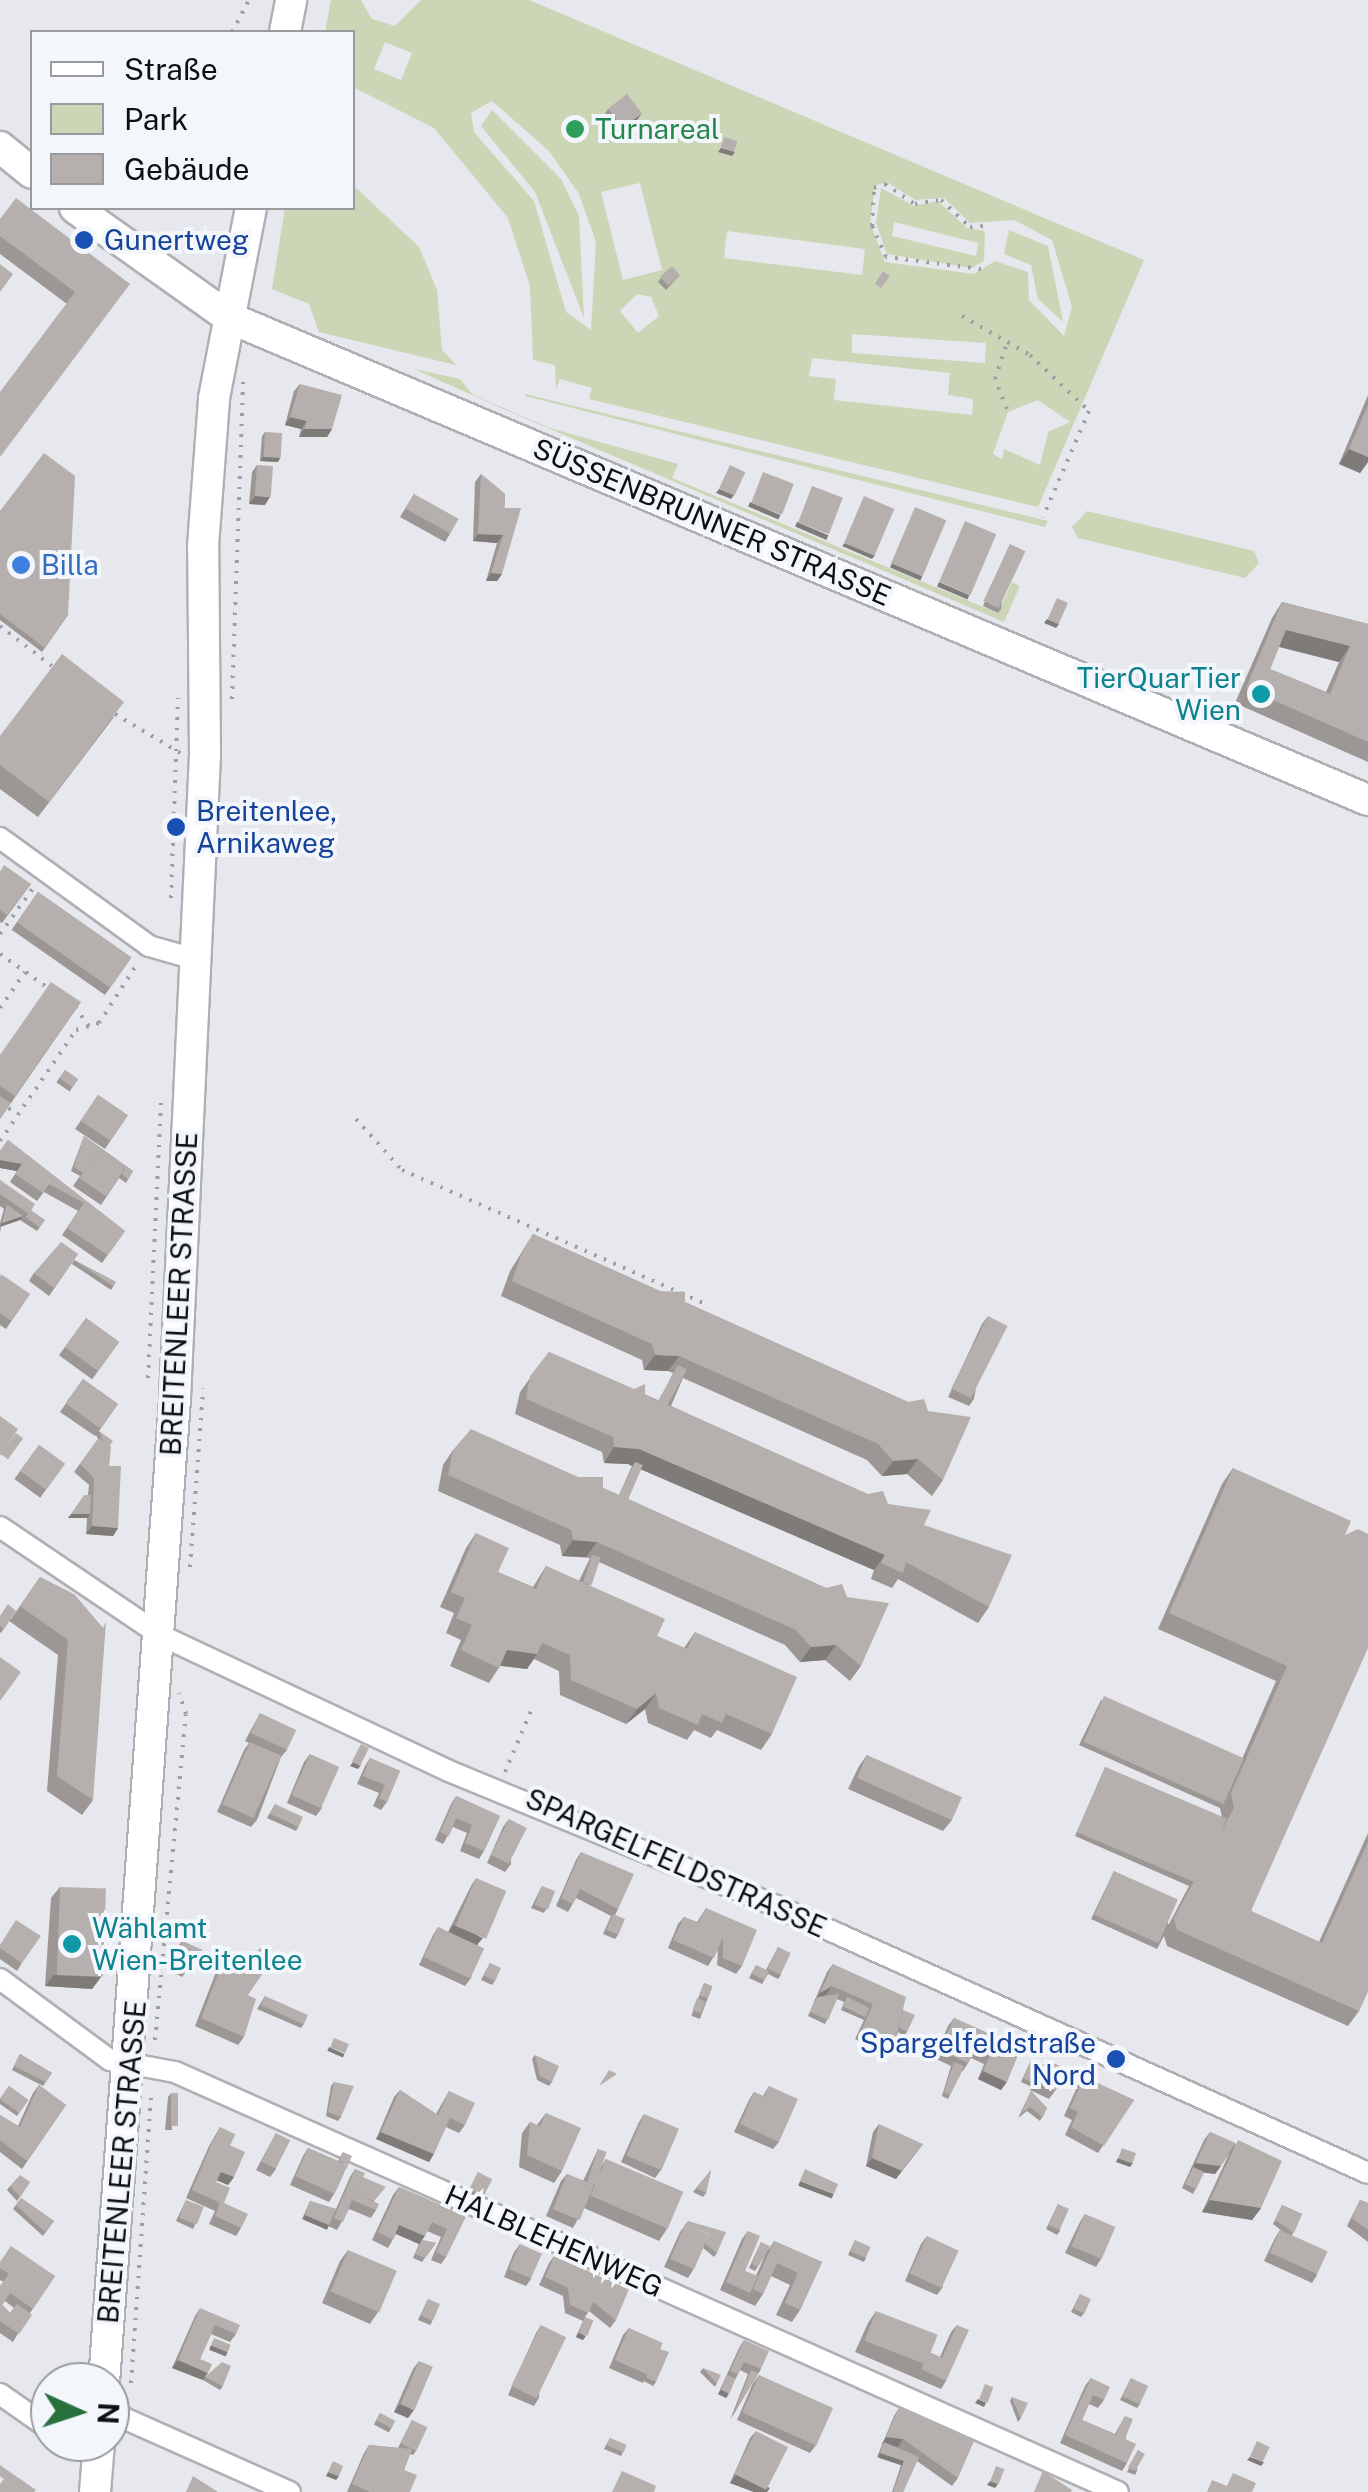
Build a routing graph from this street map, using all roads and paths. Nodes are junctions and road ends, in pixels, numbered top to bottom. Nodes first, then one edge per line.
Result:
1 (249, 0) edge
2 (291, 0) edge
3 (233, 30) edge
4 (285, 30) edge
5 (79, 210) edge
6 (251, 210) edge
7 (987, 226) dead end
8 (980, 269) dead end
9 (962, 316) dead end
10 (230, 318) junction
11 (1008, 340) junction
12 (242, 366) dead end
13 (1008, 409) dead end
14 (1043, 517) dead end
15 (0, 626) edge
16 (62, 673) edge
17 (232, 702) dead end
18 (108, 708) edge
19 (204, 755) junction
20 (1368, 800) edge
21 (0, 838) edge
22 (38, 880) dead end
23 (0, 934) edge
24 (0, 954) edge
25 (142, 956) dead end
26 (195, 959) junction
27 (25, 972) junction
28 (55, 993) edge
29 (70, 1004) edge
30 (0, 1008) edge
31 (89, 1026) junction
32 (0, 1102) edge
33 (18, 1115) junction
34 (356, 1120) dead end
35 (0, 1141) edge
36 (706, 1304) dead end
37 (0, 1528) edge
38 (160, 1635) junction
39 (176, 1680) dead end
40 (531, 1711) dead end
41 (499, 1785) junction
42 (0, 1980) edge
43 (145, 2064) junction
44 (1368, 2172) edge
45 (116, 2362) edge
46 (116, 2362) edge
47 (0, 2394) edge
48 (30, 2415) edge
49 (130, 2421) edge
50 (97, 2462) edge
51 (95, 2492) edge
52 (290, 2492) edge
53 (1118, 2492) edge

1 - 3 path
2 - 4 main road
5 - 10 main road, SÜSSENBRUNNER STRASSE
6 - 10 main road, BREITENLEER STRASSE
7 - 8 path
9 - 11 path
10 - 19 main road, BREITENLEER STRASSE
10 - 20 main road, SÜSSENBRUNNER STRASSE
11 - 13 path
11 - 14 path
12 - 17 path
15 - 16 path
18 - 19 path
19 - 26 main road, BREITENLEER STRASSE
21 - 26 street
22 - 23 path
24 - 27 path
25 - 31 path
26 - 38 main road, BREITENLEER STRASSE
27 - 28 path
27 - 30 path
29 - 31 path
31 - 33 path
32 - 33 path
33 - 35 path
34 - 36 path
37 - 38 street, SPARGELFELDSTRASSE
38 - 41 street, SPARGELFELDSTRASSE
38 - 43 main road, BREITENLEER STRASSE
39 - 43 path
40 - 41 path
41 - 44 street, SPARGELFELDSTRASSE
42 - 43 street, HALBLEHENWEG
43 - 45 main road, BREITENLEER STRASSE
43 - 46 path
43 - 53 street, HALBLEHENWEG
47 - 48 street
49 - 52 street
50 - 51 main road

